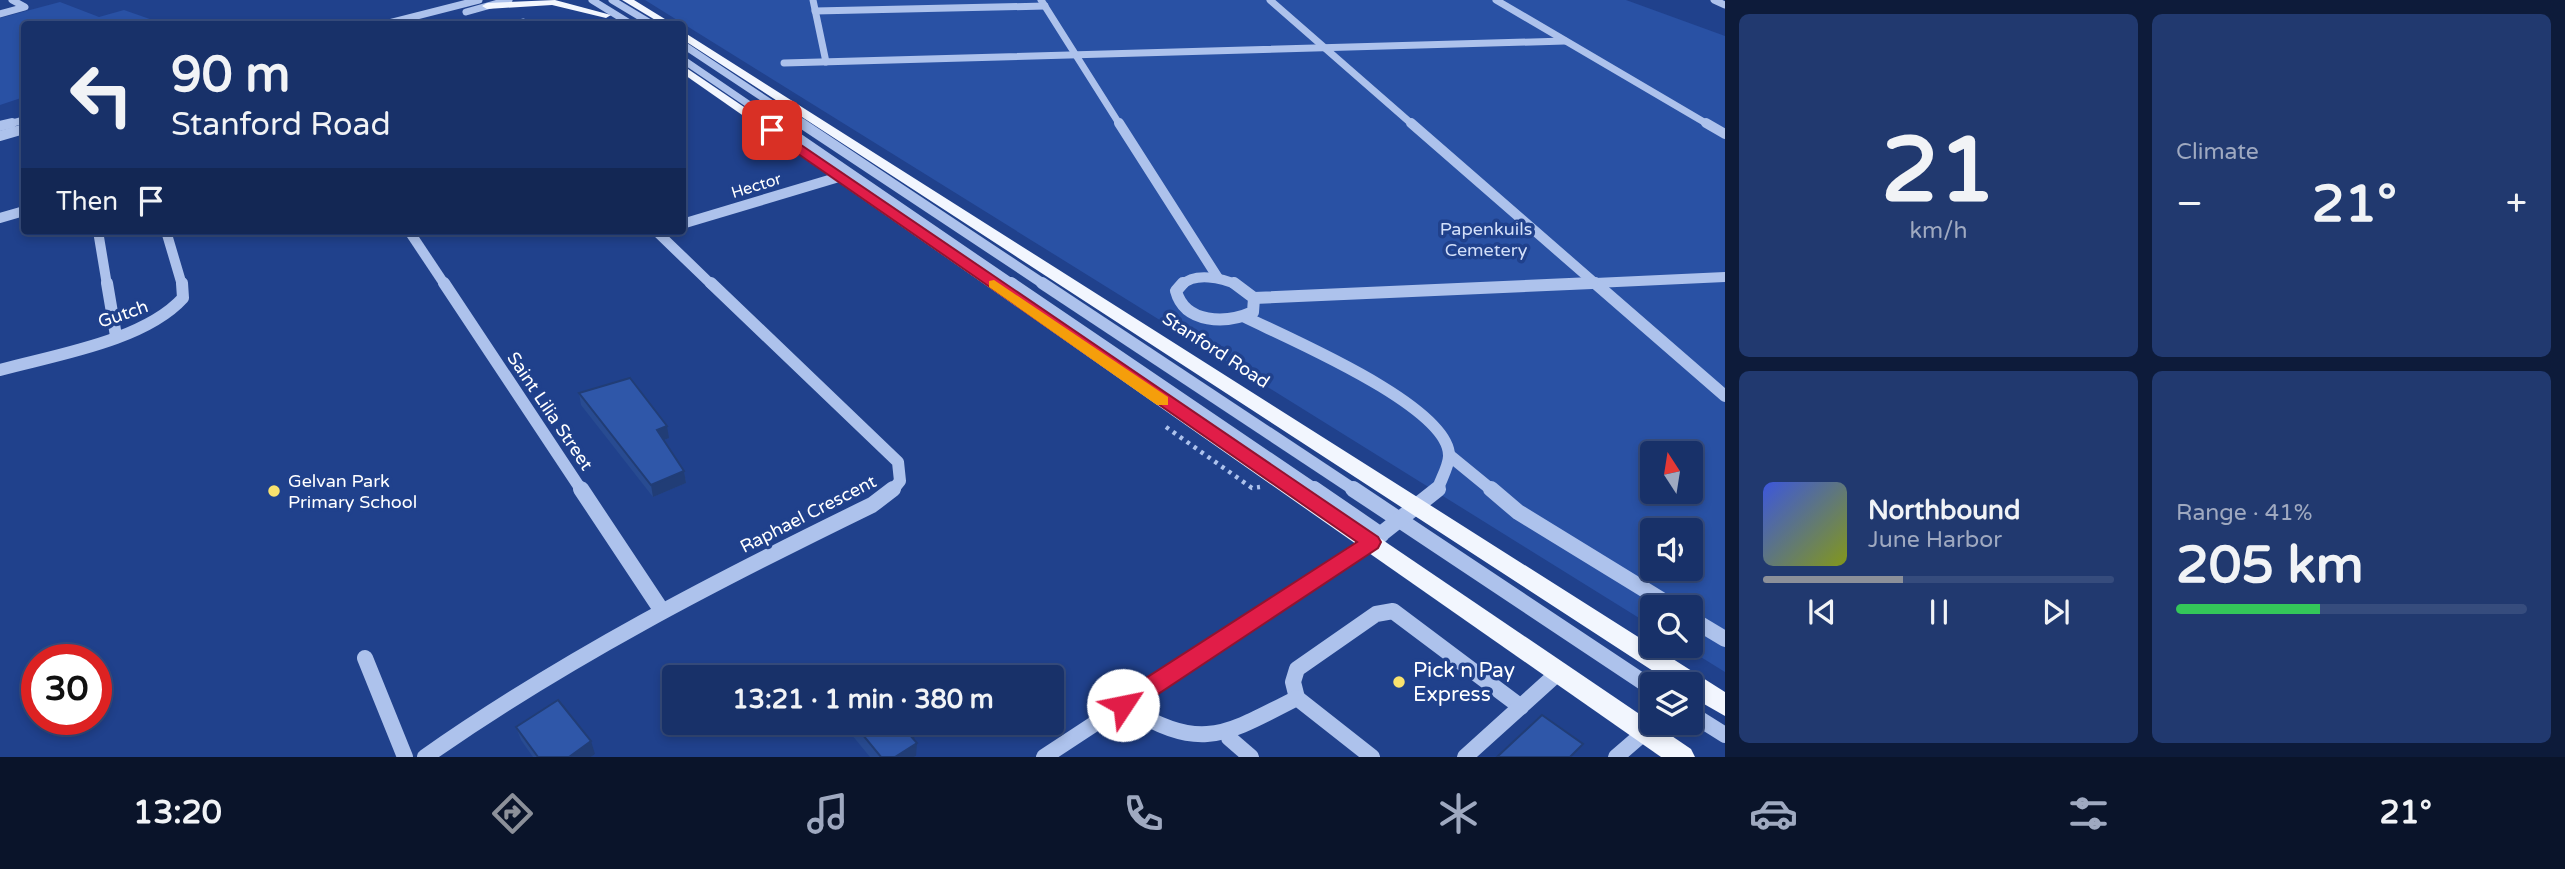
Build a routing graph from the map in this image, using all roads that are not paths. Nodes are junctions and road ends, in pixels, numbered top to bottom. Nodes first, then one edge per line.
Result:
1 (12, 0) edge
2 (509, 0) edge
3 (580, 0) edge
4 (592, 0) edge
5 (612, 0) edge
6 (627, 0) edge
7 (813, 0) edge
8 (1270, 0) edge
9 (1496, 0) edge
10 (1714, 0) edge
11 (483, 3) edge
12 (1043, 3) edge
13 (1725, 5) edge
14 (0, 11) edge
15 (815, 11) junction
16 (606, 15) junction
17 (399, 21) edge
18 (427, 21) edge
19 (615, 21) edge
20 (626, 21) edge
21 (647, 21) edge
22 (663, 21) edge
23 (686, 37) edge
24 (1564, 41) junction
25 (686, 47) edge
26 (1326, 49) junction
27 (1077, 55) junction
28 (686, 62) edge
29 (826, 62) junction
30 (784, 63) dead end
31 (686, 71) edge
32 (21, 121) edge
33 (0, 126) edge
34 (21, 130) edge
35 (1725, 134) edge
36 (0, 135) edge
37 (839, 177) junction
38 (21, 212) edge
39 (0, 218) edge
40 (686, 223) edge
41 (99, 235) edge
42 (167, 235) edge
43 (412, 235) edge
44 (662, 235) edge
45 (1725, 277) edge
46 (1218, 278) junction
47 (1596, 282) junction
48 (1254, 298) junction
49 (1245, 317) junction
50 (116, 336) junction
51 (0, 370) edge
52 (1725, 397) edge
53 (1449, 455) junction
54 (1408, 514) junction
55 (1376, 539) junction
56 (1653, 595) edge
57 (662, 611) junction
58 (1703, 626) edge
59 (1725, 639) edge
60 (365, 658) dead end
61 (1559, 672) junction
62 (1640, 679) edge
63 (1297, 698) junction
64 (1123, 705) junction
65 (1725, 705) edge
66 (1521, 707) junction
67 (1703, 721) edge
68 (1640, 729) edge
69 (1642, 735) edge
70 (1649, 735) edge
71 (1725, 735) edge
72 (1229, 738) junction
73 (405, 757) edge
74 (425, 757) edge
75 (1044, 757) edge
76 (1251, 757) edge
77 (1372, 757) edge
78 (1465, 757) edge
79 (1616, 757) edge
80 (1682, 757) edge

1 - 14 street
2 - 11 street
3 - 16 main road
4 - 20 street
5 - 21 street
6 - 22 main road
7 - 15 street
8 - 26 street
9 - 24 street
10 - 13 street
11 - 16 main road
11 - 17 street
11 - 18 street
12 - 15 street
12 - 27 street
15 - 29 street
16 - 19 main road
23 - 54 main road, Stanford Road
24 - 26 street
24 - 35 street
25 - 54 street
26 - 27 street
26 - 47 street
27 - 29 street
27 - 46 street
28 - 55 street
29 - 30 street
31 - 37 main road
32 - 33 street
34 - 36 street
37 - 40 street, Hector
37 - 55 main road
38 - 39 street
41 - 50 street
42 - 50 street, Gutch
43 - 57 street, Saint Lilia Street
44 - 57 street, Raphael Crescent
45 - 47 street
46 - 48 street
46 - 49 street
47 - 48 street
47 - 52 street
48 - 49 street
49 - 53 street
50 - 51 street, Gutch
53 - 54 street
53 - 56 street
54 - 55 street
54 - 62 street
54 - 65 main road, Stanford Road
55 - 61 main road
55 - 64 street
57 - 74 street, Raphael Crescent
58 - 59 street
60 - 73 street
61 - 66 street
61 - 68 main road
63 - 66 street
63 - 72 street
63 - 77 street
64 - 72 street
64 - 75 street
66 - 78 street
67 - 71 street
69 - 79 street
70 - 80 main road
72 - 76 street

